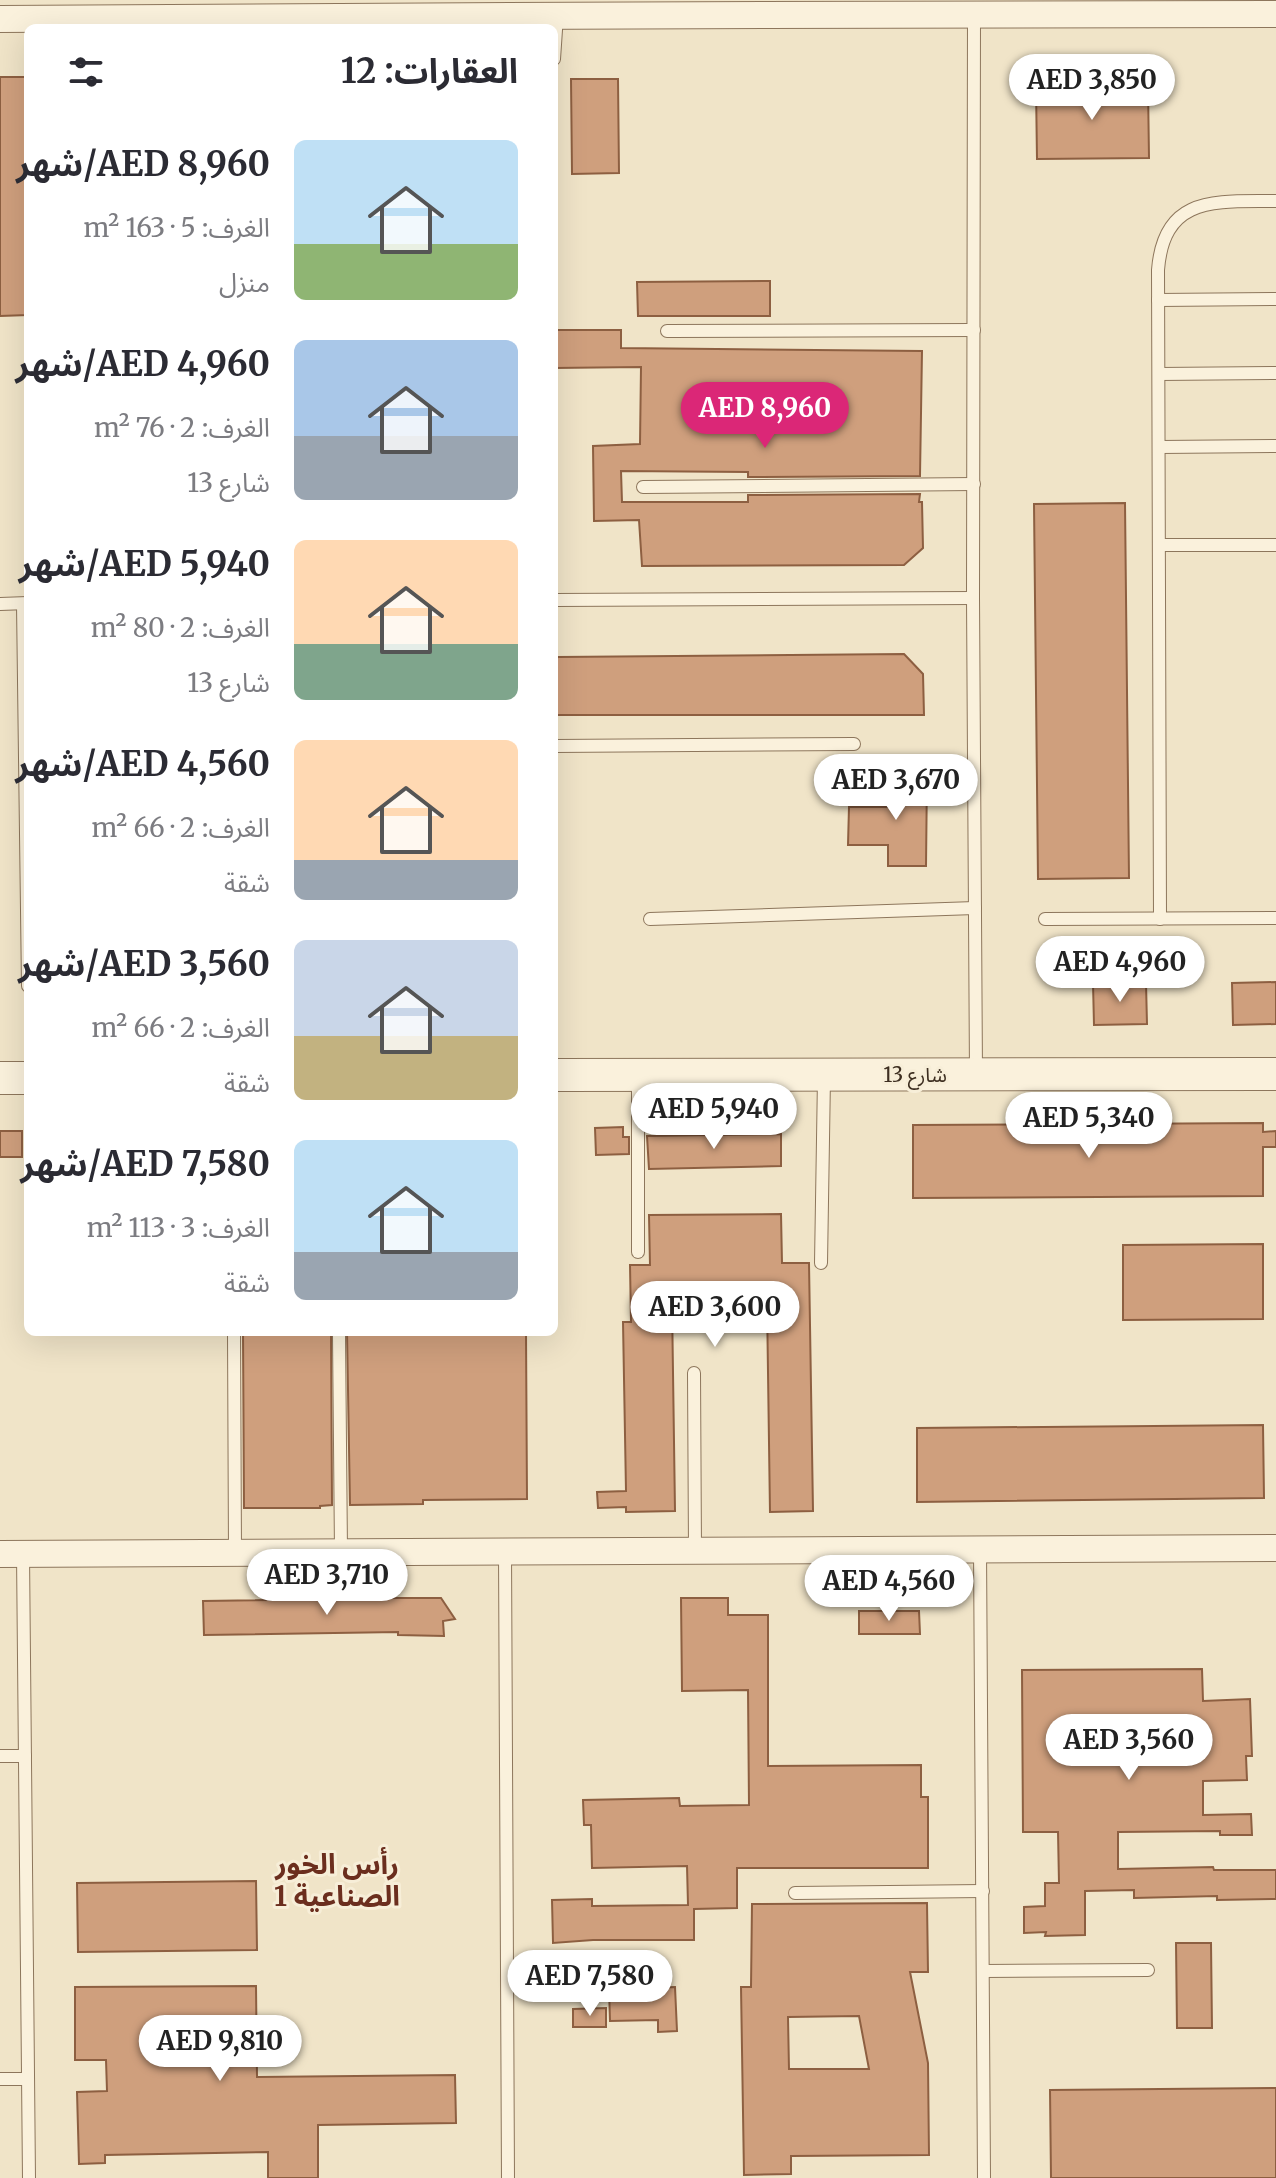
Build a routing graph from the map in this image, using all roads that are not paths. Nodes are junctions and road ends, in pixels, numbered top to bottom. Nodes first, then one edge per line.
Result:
1 (974, 13) junction
2 (1276, 14) edge
3 (557, 15) junction
4 (261, 17) edge
5 (0, 19) edge
6 (390, 22) edge
7 (73, 23) edge
8 (556, 24) edge
9 (1276, 201) edge
10 (1276, 299) edge
11 (1158, 300) junction
12 (974, 330) junction
13 (667, 331) dead end
14 (1276, 373) edge
15 (1159, 374) junction
16 (1276, 446) edge
17 (1160, 447) junction
18 (974, 484) junction
19 (643, 487) dead end
20 (1160, 545) junction
21 (1276, 545) edge
22 (973, 598) junction
23 (558, 600) edge
24 (0, 604) edge
25 (24, 604) edge
26 (854, 744) dead end
27 (558, 746) edge
28 (975, 908) junction
29 (1276, 918) edge
30 (650, 919) dead end
31 (1045, 919) dead end
32 (1160, 919) junction
33 (638, 1074) junction
34 (824, 1074) junction
35 (976, 1074) junction
36 (1276, 1074) edge
37 (558, 1075) edge
38 (0, 1078) edge
39 (24, 1078) edge
40 (638, 1252) dead end
41 (821, 1263) dead end
42 (234, 1336) edge
43 (339, 1336) edge
44 (694, 1373) dead end
45 (1276, 1548) edge
46 (980, 1549) junction
47 (695, 1550) junction
48 (341, 1552) junction
49 (505, 1552) junction
50 (235, 1553) junction
51 (11, 1554) edge
52 (0, 1756) edge
53 (25, 1756) junction
54 (983, 1891) junction
55 (795, 1893) dead end
56 (1148, 1970) dead end
57 (984, 1971) junction
58 (0, 2079) edge
59 (28, 2079) junction
60 (29, 2178) edge
61 (508, 2178) edge
62 (984, 2178) edge

1 - 2 street
1 - 3 street
1 - 12 lane
3 - 6 street
3 - 8 lane
4 - 6 street
4 - 7 street
5 - 7 street
9 - 11 lane
10 - 11 lane
11 - 15 lane
12 - 13 lane
12 - 18 lane
14 - 15 lane
15 - 17 lane
16 - 17 lane
17 - 20 lane
18 - 19 lane
18 - 22 lane
20 - 21 lane
20 - 32 lane
22 - 23 lane
22 - 28 lane
24 - 25 lane
26 - 27 lane
28 - 30 lane
28 - 35 lane
29 - 32 lane
31 - 32 lane
33 - 34 street, شارع 13
33 - 37 street, شارع 13
33 - 40 lane
34 - 35 street, شارع 13
34 - 41 lane
35 - 36 street, شارع 13
38 - 39 street
42 - 50 lane
43 - 48 lane
44 - 47 lane
45 - 46 street
46 - 47 street
46 - 54 lane
47 - 49 street
48 - 49 street
48 - 50 street
49 - 61 lane
50 - 51 street
51 - 53 lane
52 - 53 lane
53 - 59 lane
54 - 55 lane
54 - 57 lane
56 - 57 lane
57 - 62 lane
58 - 59 lane
59 - 60 lane

